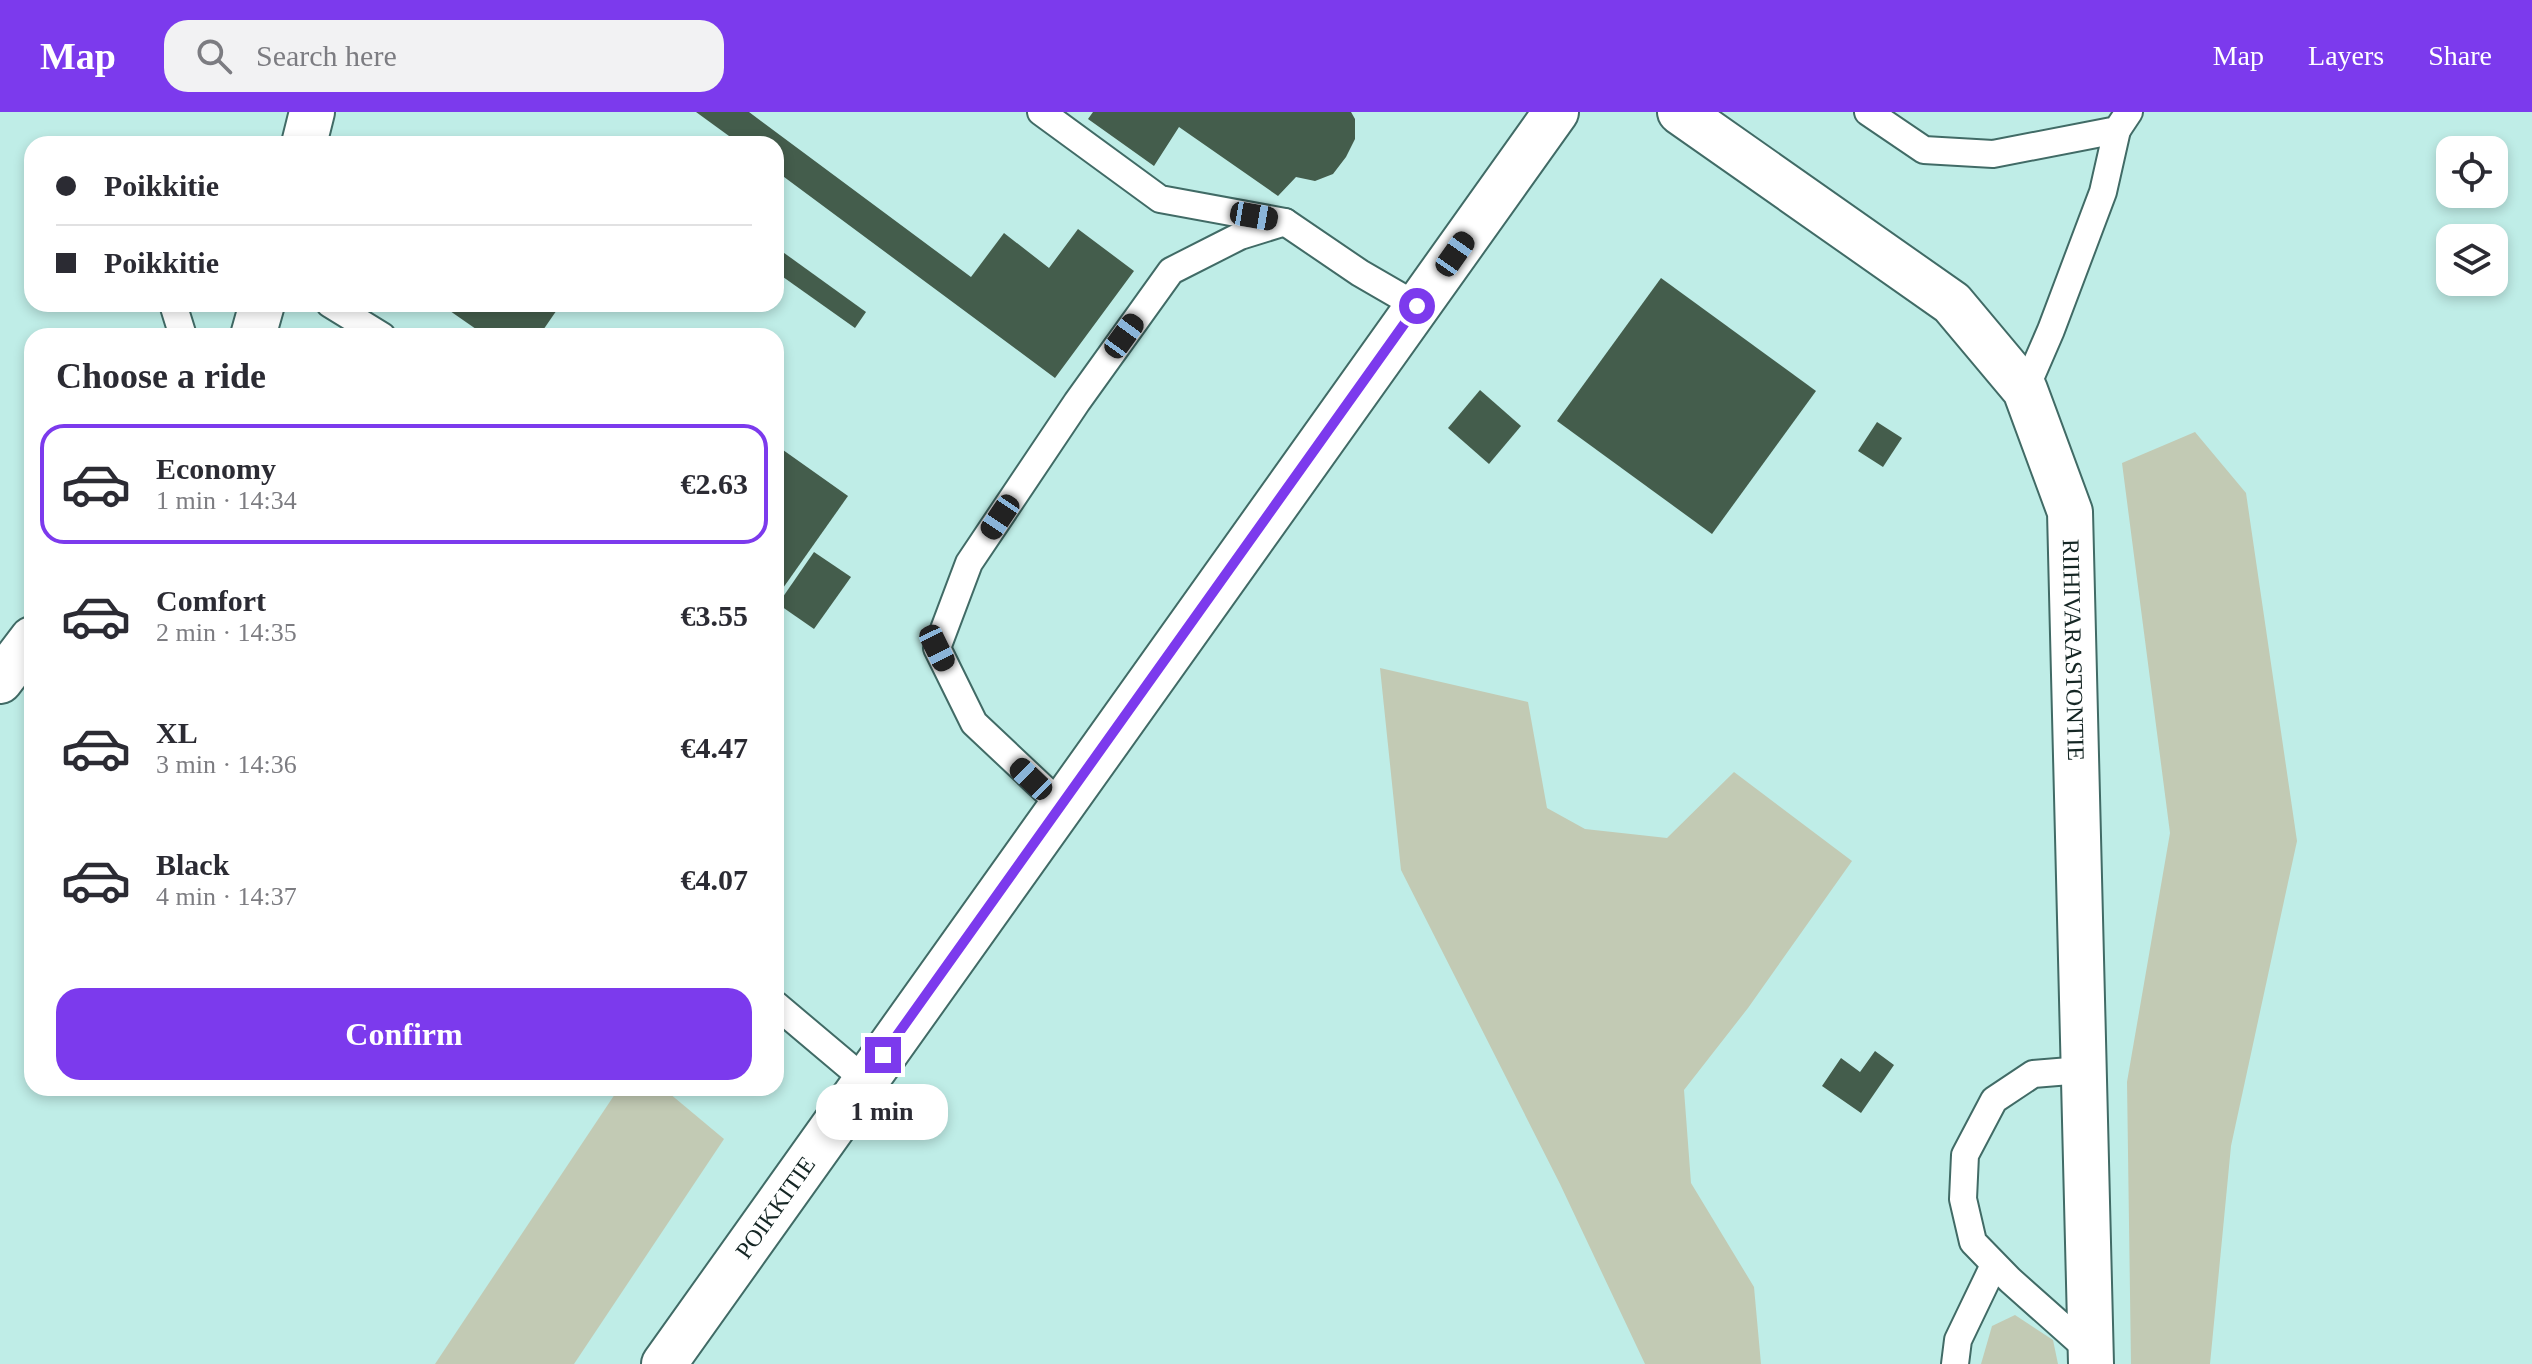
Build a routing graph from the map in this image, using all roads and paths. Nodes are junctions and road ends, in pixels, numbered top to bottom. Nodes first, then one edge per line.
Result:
1 (312, 112) edge
2 (1041, 112) edge
3 (1556, 112) edge
4 (1680, 112) edge
5 (1868, 112) edge
6 (2123, 121) edge
7 (306, 136) edge
8 (1285, 222) junction
9 (1417, 306) junction
10 (343, 312) edge
11 (369, 328) edge
12 (2025, 390) junction
13 (24, 650) edge
14 (0, 681) edge
15 (1061, 805) junction
16 (784, 1012) edge
17 (2082, 1070) junction
18 (865, 1080) junction
19 (1994, 1265) junction
20 (2091, 1358) edge
21 (664, 1364) edge
22 (1955, 1364) edge

1 - 7 street
2 - 8 lane
3 - 9 street, POIKKITIE
4 - 12 street, RIIHIVARASTONTIE
5 - 6 lane
6 - 12 lane
8 - 9 lane
8 - 15 lane
9 - 15 street, POIKKITIE
10 - 11 lane
12 - 17 street, RIIHIVARASTONTIE
13 - 14 street
15 - 18 street, POIKKITIE
16 - 18 lane
17 - 19 lane
17 - 20 street, RIIHIVARASTONTIE
18 - 21 street, POIKKITIE
19 - 20 lane
19 - 22 lane

